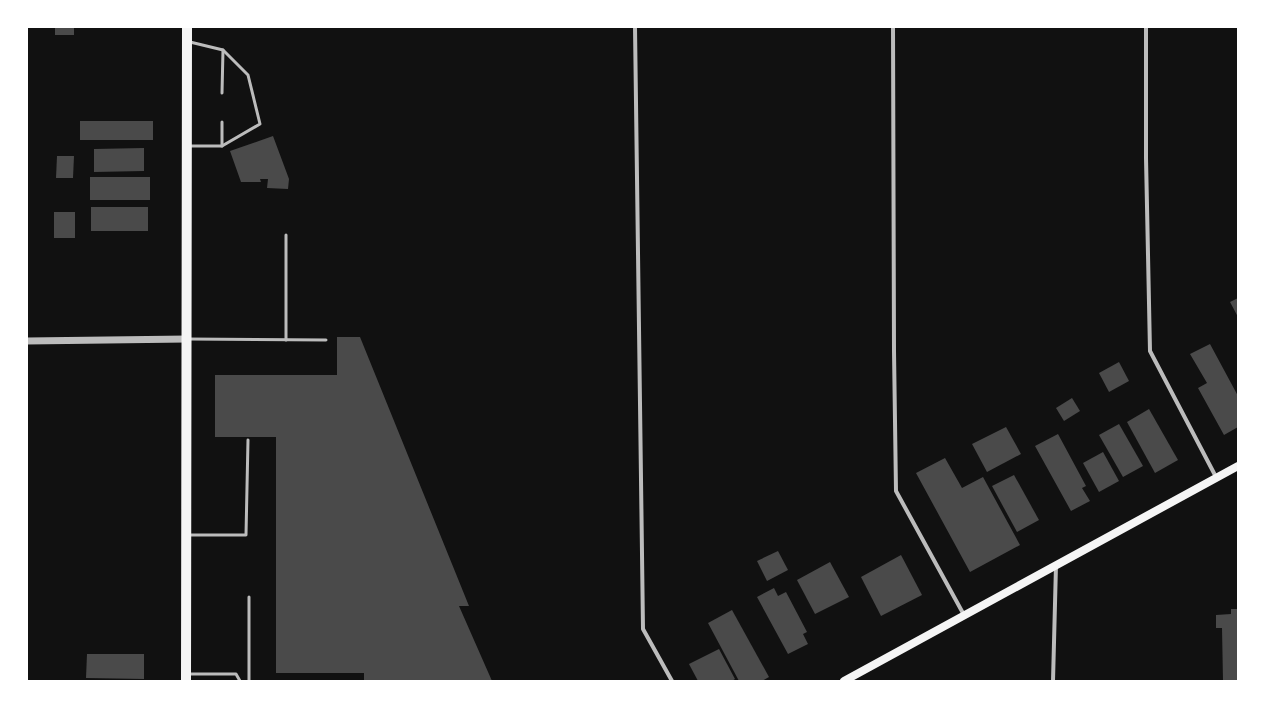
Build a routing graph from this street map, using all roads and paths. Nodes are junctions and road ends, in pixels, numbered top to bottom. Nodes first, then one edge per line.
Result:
1 (187, 27) edge
2 (635, 27) edge
3 (893, 27) edge
4 (1146, 27) edge
5 (187, 41) junction
6 (223, 50) junction
7 (222, 93) dead end
8 (222, 122) dead end
9 (187, 146) junction
10 (222, 146) junction
11 (286, 235) dead end
12 (186, 339) junction
13 (27, 340) edge
14 (286, 340) junction
15 (326, 340) dead end
16 (248, 440) dead end
17 (1238, 466) edge
18 (1216, 477) junction
19 (186, 535) junction
20 (1056, 565) junction
21 (249, 597) dead end
22 (965, 615) junction
23 (186, 677) edge
24 (240, 681) edge
25 (249, 681) edge
26 (672, 681) edge
27 (844, 681) edge
28 (1053, 681) edge

1 - 5 main road
2 - 26 street
3 - 22 street
4 - 18 street
5 - 6 lane
5 - 9 main road
6 - 7 lane
6 - 10 lane
8 - 10 lane
9 - 10 lane
9 - 12 main road
11 - 14 lane
12 - 13 street
12 - 14 lane
12 - 19 main road
14 - 15 lane
16 - 19 lane
17 - 18 main road
18 - 20 main road
19 - 23 main road
20 - 22 main road
20 - 28 street
21 - 25 lane
22 - 27 main road
23 - 24 lane

